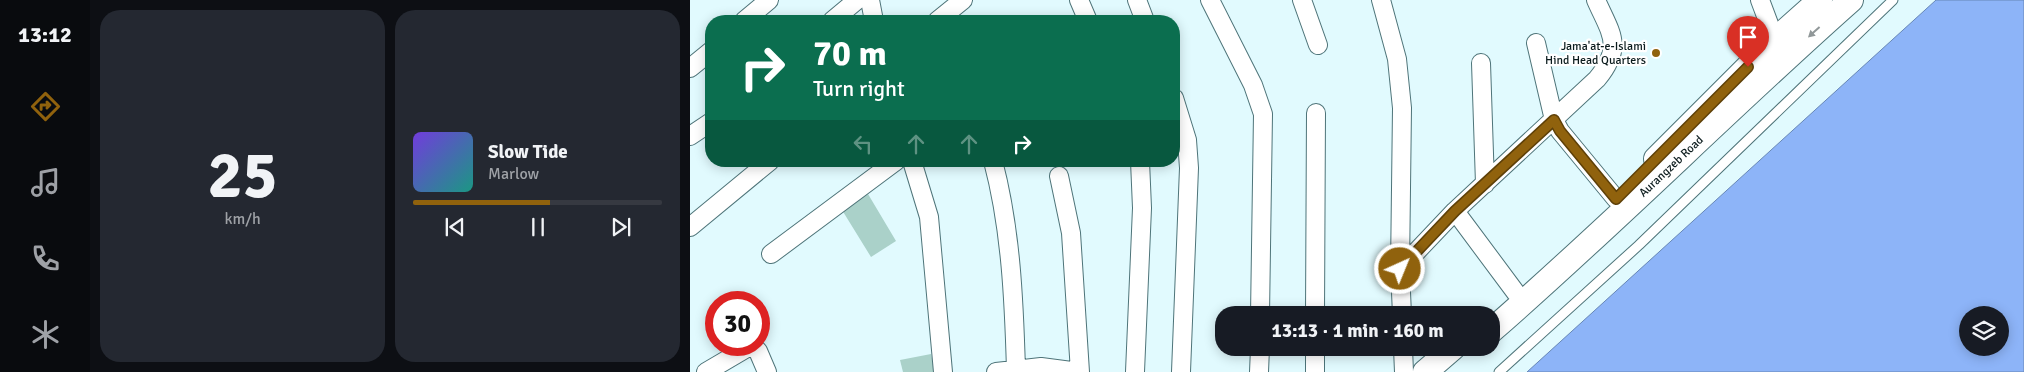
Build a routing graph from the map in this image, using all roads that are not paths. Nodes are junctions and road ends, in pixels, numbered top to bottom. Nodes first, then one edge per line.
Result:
1 (769, 0) edge
2 (857, 0) edge
3 (870, 0) edge
4 (963, 0) edge
5 (1080, 0) edge
6 (1136, 0) edge
7 (1210, 0) edge
8 (1302, 0) edge
9 (1381, 0) edge
10 (1596, 0) edge
11 (1760, 0) edge
12 (1820, 0) edge
13 (1851, 0) edge
14 (1893, 0) edge
15 (751, 15) edge
16 (839, 15) edge
17 (873, 15) edge
18 (941, 15) edge
19 (1086, 15) edge
20 (1142, 15) edge
21 (1775, 40) junction
22 (1536, 43) dead end
23 (1318, 45) dead end
24 (705, 56) edge
25 (1482, 63) dead end
26 (690, 68) edge
27 (1316, 113) dead end
28 (1180, 117) edge
29 (1554, 120) junction
30 (705, 126) edge
31 (690, 136) edge
32 (762, 167) edge
33 (888, 167) edge
34 (914, 167) edge
35 (994, 167) edge
36 (1140, 167) edge
37 (1059, 176) dead end
38 (1485, 184) junction
39 (1616, 199) junction
40 (1455, 211) junction
41 (692, 218) edge
42 (771, 254) dead end
43 (1400, 269) junction
44 (1516, 294) junction
45 (1260, 306) edge
46 (1315, 306) edge
47 (1402, 306) edge
48 (1500, 307) edge
49 (1500, 323) edge
50 (1260, 356) edge
51 (1315, 356) edge
52 (1403, 356) edge
53 (1444, 356) edge
54 (1464, 356) edge
55 (1016, 370) junction
56 (706, 372) edge
57 (767, 372) edge
58 (943, 372) edge
59 (996, 372) edge
60 (1079, 372) edge
61 (1135, 372) edge
62 (1180, 372) edge
63 (1259, 372) edge
64 (1315, 372) edge
65 (1404, 372) edge
66 (1425, 372) edge
67 (1445, 372) edge
68 (1499, 372) edge

1 - 15 street
2 - 16 street
3 - 17 street
4 - 18 street
5 - 19 street
6 - 20 street
7 - 45 street
8 - 23 street
9 - 43 street
10 - 29 street
11 - 21 street
12 - 21 main road, Aurangzeb Road
13 -> 49 main road, Aurangzeb Road
14 - 68 lane
21 - 39 main road, Aurangzeb Road
22 - 29 street
24 - 26 street
25 - 38 street
27 - 46 street
28 - 62 street
29 - 38 street
29 - 39 street
30 - 31 street
32 - 41 street
33 - 42 street
34 - 58 street
35 - 55 street
36 - 61 street
37 - 60 street
38 - 40 street
39 - 44 main road, Aurangzeb Road
40 - 43 street
40 - 44 street
43 - 47 street
44 - 48 main road, Aurangzeb Road
50 - 63 street
51 - 64 street
52 - 65 street
53 - 66 main road
54 - 67 main road
55 - 59 street
55 - 60 street
56 - 57 street

